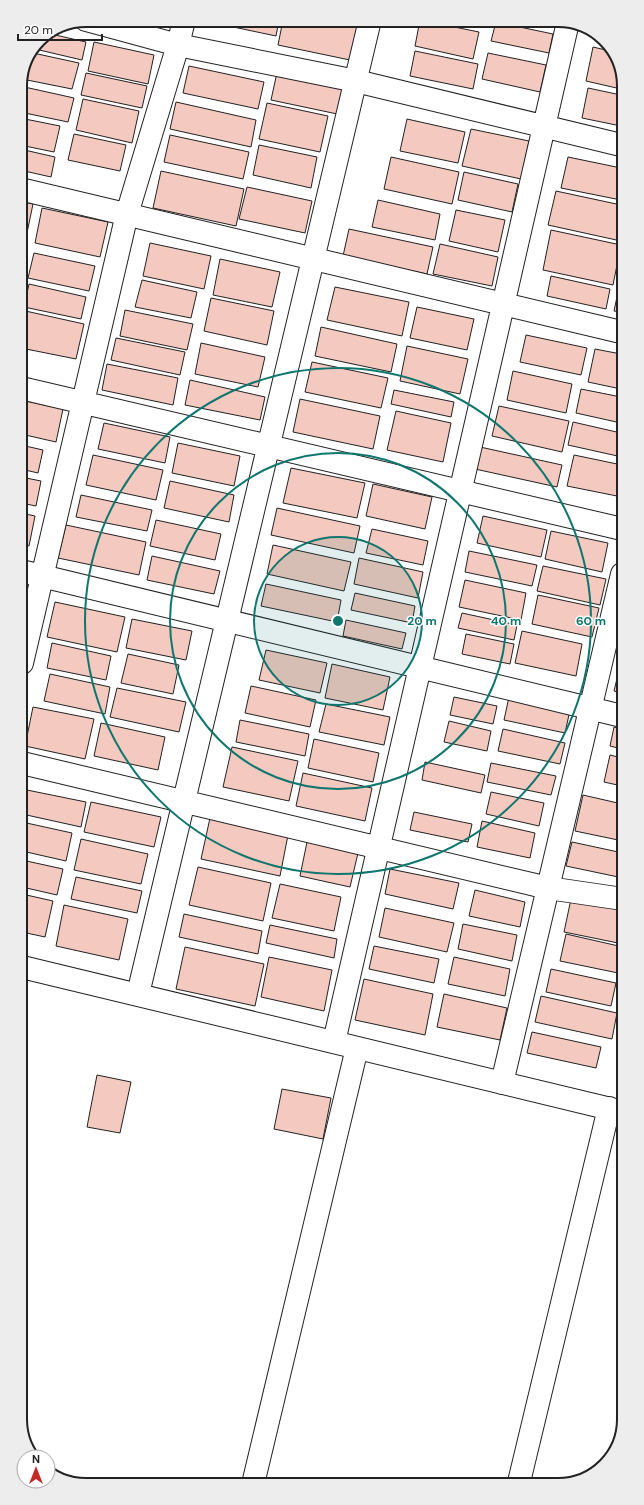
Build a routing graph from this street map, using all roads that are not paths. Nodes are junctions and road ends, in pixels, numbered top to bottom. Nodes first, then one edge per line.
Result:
1 (112, 27) edge
2 (182, 27) edge
3 (368, 27) edge
4 (567, 28) edge
5 (178, 45) junction
6 (356, 81) junction
7 (544, 126) junction
8 (617, 144) edge
9 (27, 191) edge
10 (127, 214) junction
11 (313, 259) junction
12 (503, 303) junction
13 (617, 331) edge
14 (27, 389) edge
15 (83, 402) junction
16 (269, 446) junction
17 (460, 490) junction
18 (617, 527) edge
19 (32, 574) edge
20 (617, 595) edge
21 (27, 618) edge
22 (227, 621) junction
23 (419, 668) junction
24 (590, 709) junction
25 (617, 715) edge
26 (27, 764) edge
27 (184, 802) junction
28 (378, 848) junction
29 (548, 888) junction
30 (617, 897) edge
31 (27, 968) edge
32 (138, 994) junction
33 (334, 1042) junction
34 (357, 1048) junction
35 (502, 1083) junction
36 (616, 1110) edge
37 (255, 1478) edge
38 (520, 1478) edge

1 - 5 street
2 - 5 street
3 - 6 street
4 - 7 street
5 - 6 street
5 - 10 street
6 - 7 street
6 - 11 street
7 - 8 street
7 - 12 street
9 - 10 street
10 - 11 street
10 - 15 street
11 - 12 street
11 - 16 street
12 - 13 street
12 - 17 street
14 - 15 street
15 - 16 street
15 - 19 street
16 - 17 street
16 - 22 street
17 - 18 street
17 - 23 street
19 - 21 street
19 - 22 street
20 - 24 street
22 - 23 street
22 - 27 street
23 - 24 street
23 - 28 street
24 - 25 street
24 - 29 street
26 - 27 street
27 - 28 street
27 - 32 street
28 - 29 street
28 - 33 street
29 - 30 street
29 - 35 street
31 - 32 street
32 - 33 street
33 - 34 street
34 - 35 street
34 - 37 street
35 - 36 street
36 - 38 street

